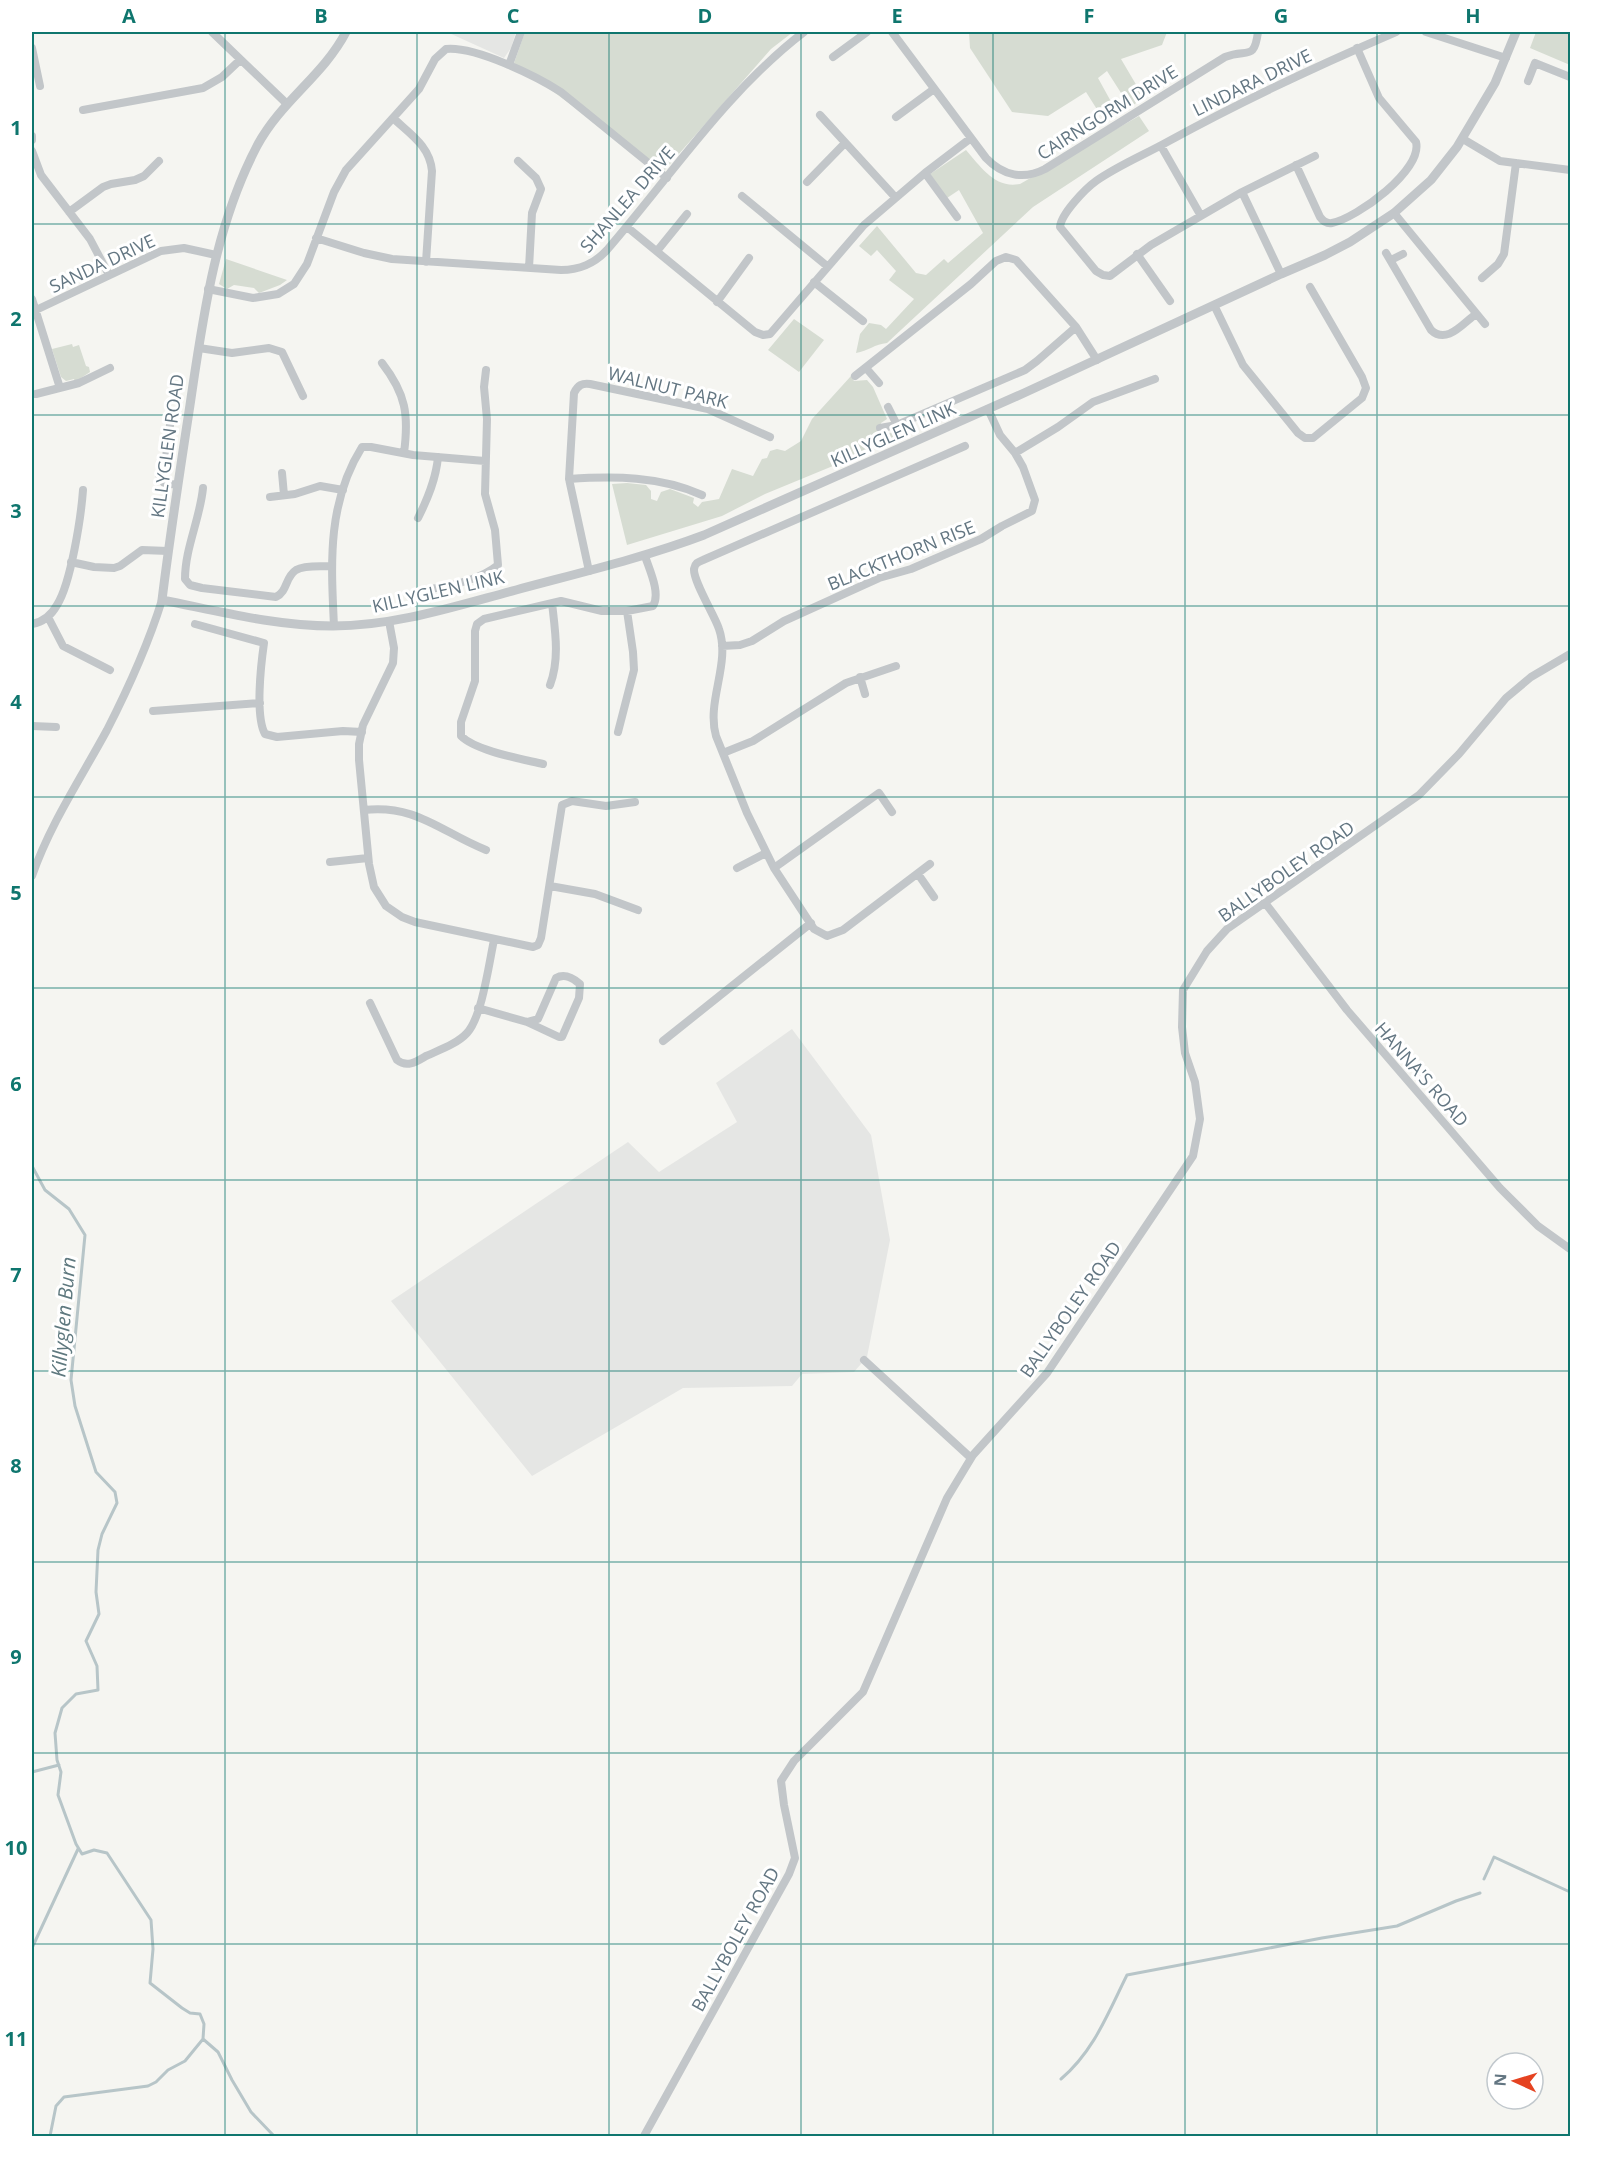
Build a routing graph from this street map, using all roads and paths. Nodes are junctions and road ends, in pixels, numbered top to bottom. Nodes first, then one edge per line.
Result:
1 (212, 32) edge
2 (346, 32) edge
3 (521, 32) edge
4 (804, 32) edge
5 (867, 32) edge
6 (892, 32) edge
7 (1258, 32) edge
8 (1396, 32) edge
9 (1426, 32) edge
10 (1516, 32) edge
11 (32, 48) edge
12 (1357, 48) junction
13 (833, 57) dead end
14 (1506, 58) junction
15 (240, 60) junction
16 (509, 65) junction
17 (1570, 76) edge
18 (1528, 81) dead end
19 (40, 86) dead end
20 (934, 89) junction
21 (286, 103) junction
22 (84, 110) dead end
23 (820, 115) dead end
24 (896, 117) dead end
25 (393, 118) junction
26 (32, 136) edge
27 (971, 138) junction
28 (1463, 139) junction
29 (32, 140) edge
30 (845, 143) junction
31 (1161, 146) junction
32 (32, 151) edge
33 (1315, 156) dead end
34 (159, 161) dead end
35 (518, 161) dead end
36 (1516, 163) junction
37 (1296, 165) junction
38 (1570, 170) edge
39 (925, 173) junction
40 (666, 178) junction
41 (807, 182) dead end
42 (1242, 192) junction
43 (742, 196) dead end
44 (895, 197) junction
45 (69, 212) junction
46 (1394, 213) junction
47 (687, 214) dead end
48 (1201, 216) junction
49 (957, 217) dead end
50 (627, 227) junction
51 (316, 238) junction
52 (657, 251) junction
53 (1403, 254) dead end
54 (216, 255) junction
55 (1137, 255) junction
56 (749, 258) dead end
57 (426, 261) junction
58 (827, 266) junction
59 (529, 268) junction
60 (1281, 274) junction
61 (109, 275) junction
62 (1482, 278) dead end
63 (814, 282) junction
64 (1310, 287) dead end
65 (208, 289) junction
66 (32, 299) edge
67 (1170, 301) dead end
68 (717, 302) junction
69 (1214, 305) junction
70 (36, 310) junction
71 (1476, 314) junction
72 (863, 321) dead end
73 (1485, 324) dead end
74 (1076, 327) junction
75 (199, 348) junction
76 (1096, 360) junction
77 (382, 363) dead end
78 (110, 368) dead end
79 (866, 368) junction
80 (486, 370) dead end
81 (855, 376) dead end
82 (1155, 379) dead end
83 (879, 383) dead end
84 (60, 388) junction
85 (36, 394) dead end
86 (303, 396) dead end
87 (888, 407) dead end
88 (988, 409) junction
89 (170, 425) dead end
90 (897, 425) junction
91 (880, 428) dead end
92 (770, 437) dead end
93 (965, 446) dead end
94 (404, 453) junction
95 (1015, 453) junction
96 (438, 457) junction
97 (485, 461) junction
98 (282, 473) dead end
99 (569, 479) junction
100 (178, 485) junction
101 (202, 488) dead end
102 (83, 490) dead end
103 (343, 490) junction
104 (285, 495) junction
105 (702, 495) dead end
106 (270, 496) dead end
107 (418, 518) dead end
108 (168, 551) junction
109 (645, 556) junction
110 (71, 562) junction
111 (331, 566) junction
112 (589, 571) junction
113 (423, 590) dead end
114 (162, 600) junction
115 (552, 603) junction
116 (627, 611) junction
117 (48, 618) junction
118 (389, 621) junction
119 (32, 624) edge
120 (195, 624) dead end
121 (334, 626) junction
122 (722, 646) junction
123 (1570, 654) edge
124 (897, 666) dead end
125 (111, 670) dead end
126 (860, 677) junction
127 (550, 685) dead end
128 (865, 694) dead end
129 (260, 703) junction
130 (153, 711) dead end
131 (32, 726) edge
132 (56, 727) dead end
133 (362, 732) junction
134 (618, 732) dead end
135 (723, 753) junction
136 (543, 764) dead end
137 (634, 802) dead end
138 (364, 810) junction
139 (892, 812) dead end
140 (486, 850) dead end
141 (766, 853) junction
142 (368, 858) junction
143 (330, 861) dead end
144 (930, 864) dead end
145 (737, 868) dead end
146 (774, 868) junction
147 (918, 874) junction
148 (32, 876) edge
149 (549, 886) junction
150 (934, 897) dead end
151 (1266, 904) junction
152 (638, 910) dead end
153 (811, 923) junction
154 (494, 940) junction
155 (370, 1003) dead end
156 (478, 1008) junction
157 (527, 1022) junction
158 (663, 1041) dead end
159 (1570, 1249) edge
160 (864, 1360) dead end
161 (971, 1458) junction
162 (644, 2136) edge

1 - 15 street
2 - 21 street, KILLYGLEN ROAD
3 - 16 street
4 - 40 street, SHANLEA DRIVE
5 - 13 street
6 - 20 street, CAIRNGORM DRIVE
7 - 27 street, CAIRNGORM DRIVE
8 - 12 street, LINDARA DRIVE
9 - 14 street
10 - 14 street, KILLYGLEN LINK
11 - 19 street
12 - 31 street, LINDARA DRIVE
12 - 37 street
14 - 28 street, KILLYGLEN LINK
15 - 21 street
15 - 22 street
16 - 25 street
16 - 40 street
17 - 18 street
20 - 24 street
20 - 27 street, CAIRNGORM DRIVE
21 - 54 street, KILLYGLEN ROAD
23 - 30 street
25 - 51 street
25 - 57 street
26 - 29 street
27 - 39 street
28 - 36 street
28 - 46 street, KILLYGLEN LINK
30 - 41 street
30 - 44 street
31 - 48 street
31 - 55 street, LINDARA DRIVE
32 - 45 street
33 - 37 street, LINDARA DRIVE
34 - 45 street
35 - 59 street
36 - 38 street
36 - 62 street
37 - 42 street, LINDARA DRIVE
39 - 44 street
39 - 49 street
40 - 50 street, SHANLEA DRIVE
42 - 48 street, LINDARA DRIVE
42 - 60 street
43 - 58 street
44 - 58 street
45 - 61 street
46 - 60 street, KILLYGLEN LINK
46 - 71 street
47 - 52 street
48 - 55 street, LINDARA DRIVE
50 - 52 street
50 - 59 street, SHANLEA DRIVE
51 - 57 street, SHANLEA DRIVE
51 - 65 street
52 - 68 street
53 - 71 street
54 - 61 street, SANDA DRIVE
54 - 65 street, KILLYGLEN ROAD
55 - 67 street
56 - 68 street
57 - 59 street, SHANLEA DRIVE
58 - 63 street
60 - 69 street, KILLYGLEN LINK
61 - 70 street, SANDA DRIVE
63 - 68 street
63 - 72 street
64 - 69 street
65 - 75 street, KILLYGLEN ROAD
66 - 70 street
69 - 76 street, KILLYGLEN LINK
70 - 84 street
71 - 73 street
74 - 76 street
74 - 79 street
74 - 90 street
75 - 86 street
75 - 100 street, KILLYGLEN ROAD
76 - 88 street, KILLYGLEN LINK
77 - 94 street
78 - 84 street
79 - 81 street
79 - 83 street
80 - 97 street
82 - 95 street
84 - 85 street
87 - 90 street
88 - 95 street, BLACKTHORN RISE
88 - 109 street, KILLYGLEN LINK
89 - 100 street
90 - 91 street
92 - 99 street, WALNUT PARK
93 - 122 street
94 - 96 street
94 - 103 street
95 - 122 street, BLACKTHORN RISE
96 - 97 street
96 - 107 street
97 - 113 street
98 - 104 street
99 - 105 street
99 - 112 street, WALNUT PARK
100 - 108 street, KILLYGLEN ROAD
101 - 111 street
102 - 110 street
103 - 104 street
103 - 111 street
104 - 106 street
108 - 110 street
108 - 114 street, KILLYGLEN ROAD
109 - 112 street, KILLYGLEN LINK
109 - 116 street
110 - 117 street
111 - 121 street
112 - 118 street, KILLYGLEN LINK
114 - 121 street, KILLYGLEN LINK
114 - 148 street, KILLYGLEN ROAD
115 - 116 street
115 - 127 street
115 - 136 street
116 - 134 street
117 - 119 street
117 - 125 street
118 - 121 street, KILLYGLEN LINK
118 - 133 street
120 - 129 street
122 - 135 street
123 - 151 street, BALLYBOLEY ROAD
124 - 126 street
126 - 128 street
126 - 135 street
129 - 130 street
129 - 133 street
131 - 132 street
133 - 138 street
135 - 141 street
137 - 149 street
138 - 140 street
138 - 142 street
139 - 146 street
141 - 145 street
141 - 146 street
142 - 143 street
142 - 154 street
144 - 147 street
146 - 153 street
147 - 150 street
147 - 153 street
149 - 152 street
149 - 154 street
151 - 159 street, HANNA'S ROAD
151 - 161 street, BALLYBOLEY ROAD
153 - 158 street
154 - 156 street
155 - 156 street
156 - 157 street
157 - 157 street
160 - 161 street
161 - 162 street, BALLYBOLEY ROAD

